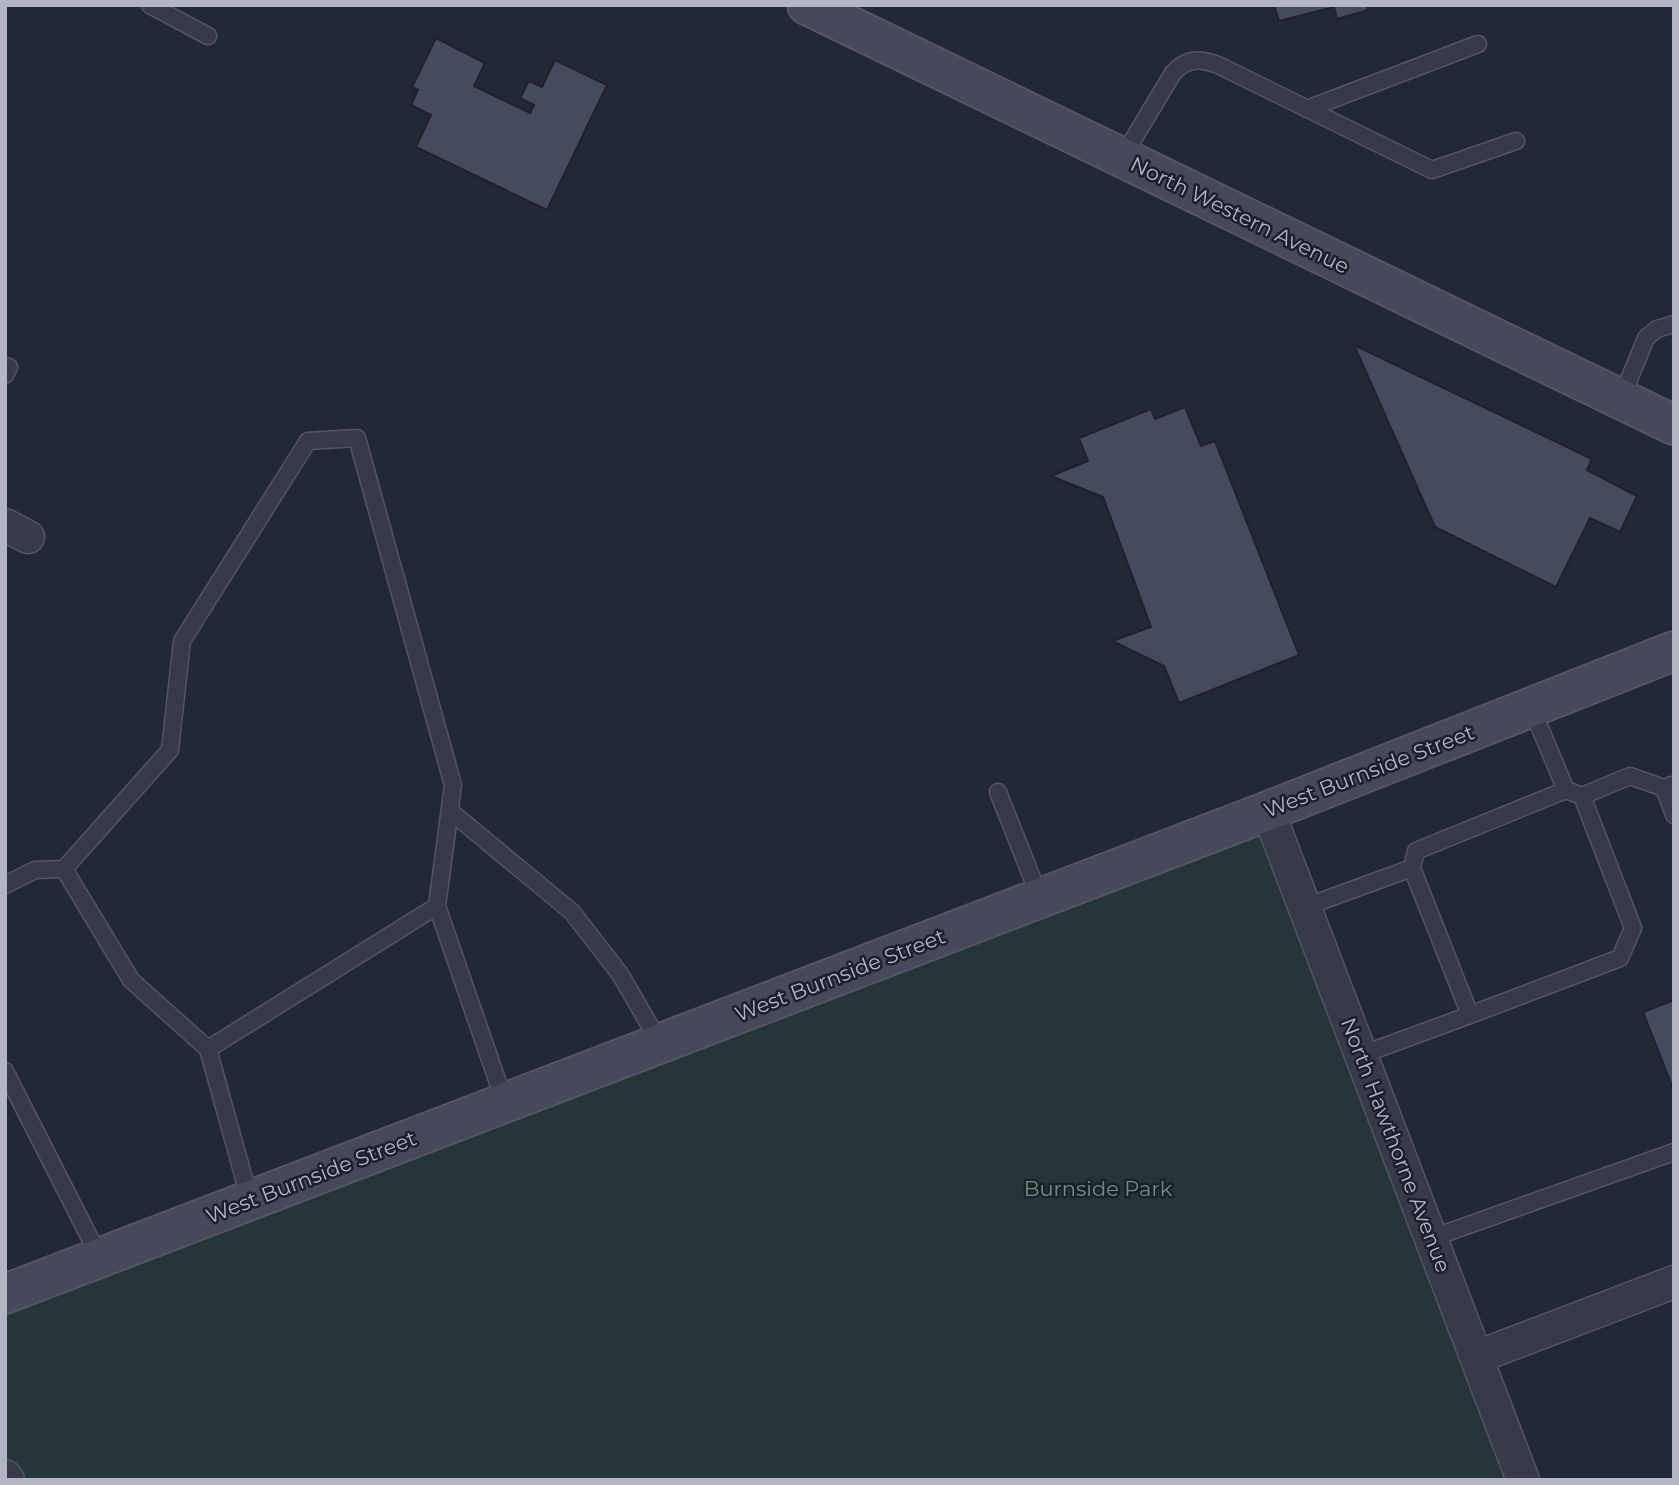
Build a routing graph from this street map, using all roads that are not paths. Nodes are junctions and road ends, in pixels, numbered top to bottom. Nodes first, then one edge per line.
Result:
1 (150, 5) edge
2 (826, 9) edge
3 (208, 36) dead end
4 (1478, 44) dead end
5 (1307, 109) junction
6 (1516, 141) dead end
7 (1122, 158) junction
8 (1674, 324) edge
9 (5, 366) edge
10 (5, 375) edge
11 (1620, 399) junction
12 (1670, 424) edge
13 (1674, 651) edge
14 (1531, 707) junction
15 (1669, 786) edge
16 (1566, 790) junction
17 (998, 792) dead end
18 (1582, 796) junction
19 (450, 811) junction
20 (1268, 811) junction
21 (1674, 815) edge
22 (64, 869) junction
23 (1412, 869) junction
24 (5, 884) edge
25 (1040, 898) junction
26 (437, 906) junction
27 (1305, 907) junction
28 (1470, 1015) junction
29 (660, 1043) junction
30 (208, 1049) junction
31 (1361, 1055) junction
32 (5, 1071) edge
33 (505, 1103) junction
34 (1674, 1152) edge
35 (250, 1200) junction
36 (1432, 1238) junction
37 (100, 1258) junction
38 (1674, 1282) edge
39 (5, 1294) edge
40 (1477, 1357) junction
41 (1523, 1480) edge

1 - 3 lane
2 - 7 main road, North Western Avenue
4 - 5 lane
5 - 6 lane
5 - 7 lane
7 - 11 main road, North Western Avenue
8 - 11 lane
9 - 10 lane
11 - 12 main road, North Western Avenue
13 - 14 main road, West Burnside Street
14 - 16 lane
14 - 20 main road, West Burnside Street
15 - 18 lane
15 - 21 lane
16 - 18 lane
16 - 23 lane
17 - 25 lane
18 - 28 lane
19 - 22 lane
19 - 26 lane
19 - 29 lane
20 - 25 main road, West Burnside Street
20 - 27 street, North Hawthorne Avenue
22 - 24 lane
22 - 30 lane
23 - 27 lane
23 - 28 lane
25 - 29 main road, West Burnside Street
26 - 30 lane
26 - 33 lane
27 - 31 street, North Hawthorne Avenue
28 - 31 lane
29 - 33 main road, West Burnside Street
30 - 35 lane
31 - 36 street, North Hawthorne Avenue
32 - 37 lane
33 - 35 main road, West Burnside Street
34 - 36 lane
35 - 37 main road, West Burnside Street
36 - 40 street, North Hawthorne Avenue
37 - 39 main road, West Burnside Street
38 - 40 street
40 - 41 street, North Hawthorne Avenue

